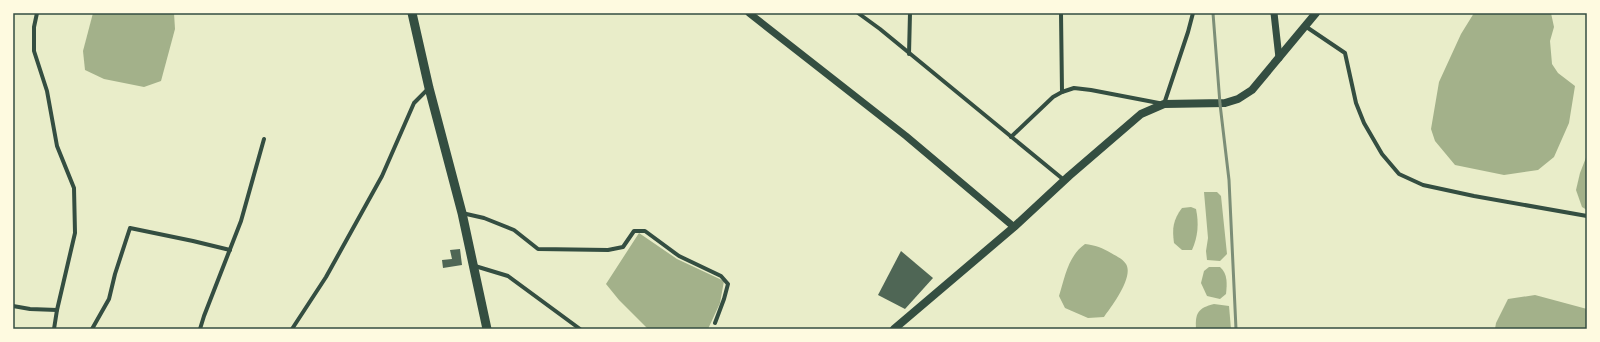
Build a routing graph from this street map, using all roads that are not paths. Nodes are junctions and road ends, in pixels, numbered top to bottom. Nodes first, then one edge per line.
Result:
1 (37, 13) edge
2 (412, 13) edge
3 (749, 13) edge
4 (858, 13) edge
5 (910, 13) edge
6 (1061, 13) edge
7 (1193, 13) edge
8 (1274, 13) edge
9 (1316, 13) edge
10 (1305, 26) junction
11 (909, 54) junction
12 (1279, 58) junction
13 (429, 88) junction
14 (1062, 92) junction
15 (1164, 104) junction
16 (1011, 137) junction
17 (264, 139) dead end
18 (1064, 181) junction
19 (462, 213) junction
20 (1587, 216) edge
21 (1014, 227) junction
22 (230, 250) junction
23 (474, 266) junction
24 (13, 306) edge
25 (57, 310) junction
26 (715, 322) dead end
27 (54, 329) edge
28 (92, 329) edge
29 (200, 329) edge
30 (292, 329) edge
31 (487, 329) edge
32 (580, 329) edge
33 (894, 329) edge

1 - 25 street
2 - 13 main road
3 - 21 street
4 - 11 street
5 - 11 street
6 - 14 street
7 - 15 street
8 - 12 street
9 - 10 main road
10 - 12 main road
10 - 20 street
11 - 16 street
12 - 15 main road
13 - 19 main road
13 - 30 street
14 - 15 street
14 - 16 street
15 - 18 main road
16 - 18 street
17 - 22 street
18 - 21 main road
19 - 23 main road
19 - 26 street
21 - 33 main road
22 - 28 street
22 - 29 street
23 - 31 main road
23 - 32 street
24 - 25 street
25 - 27 street

